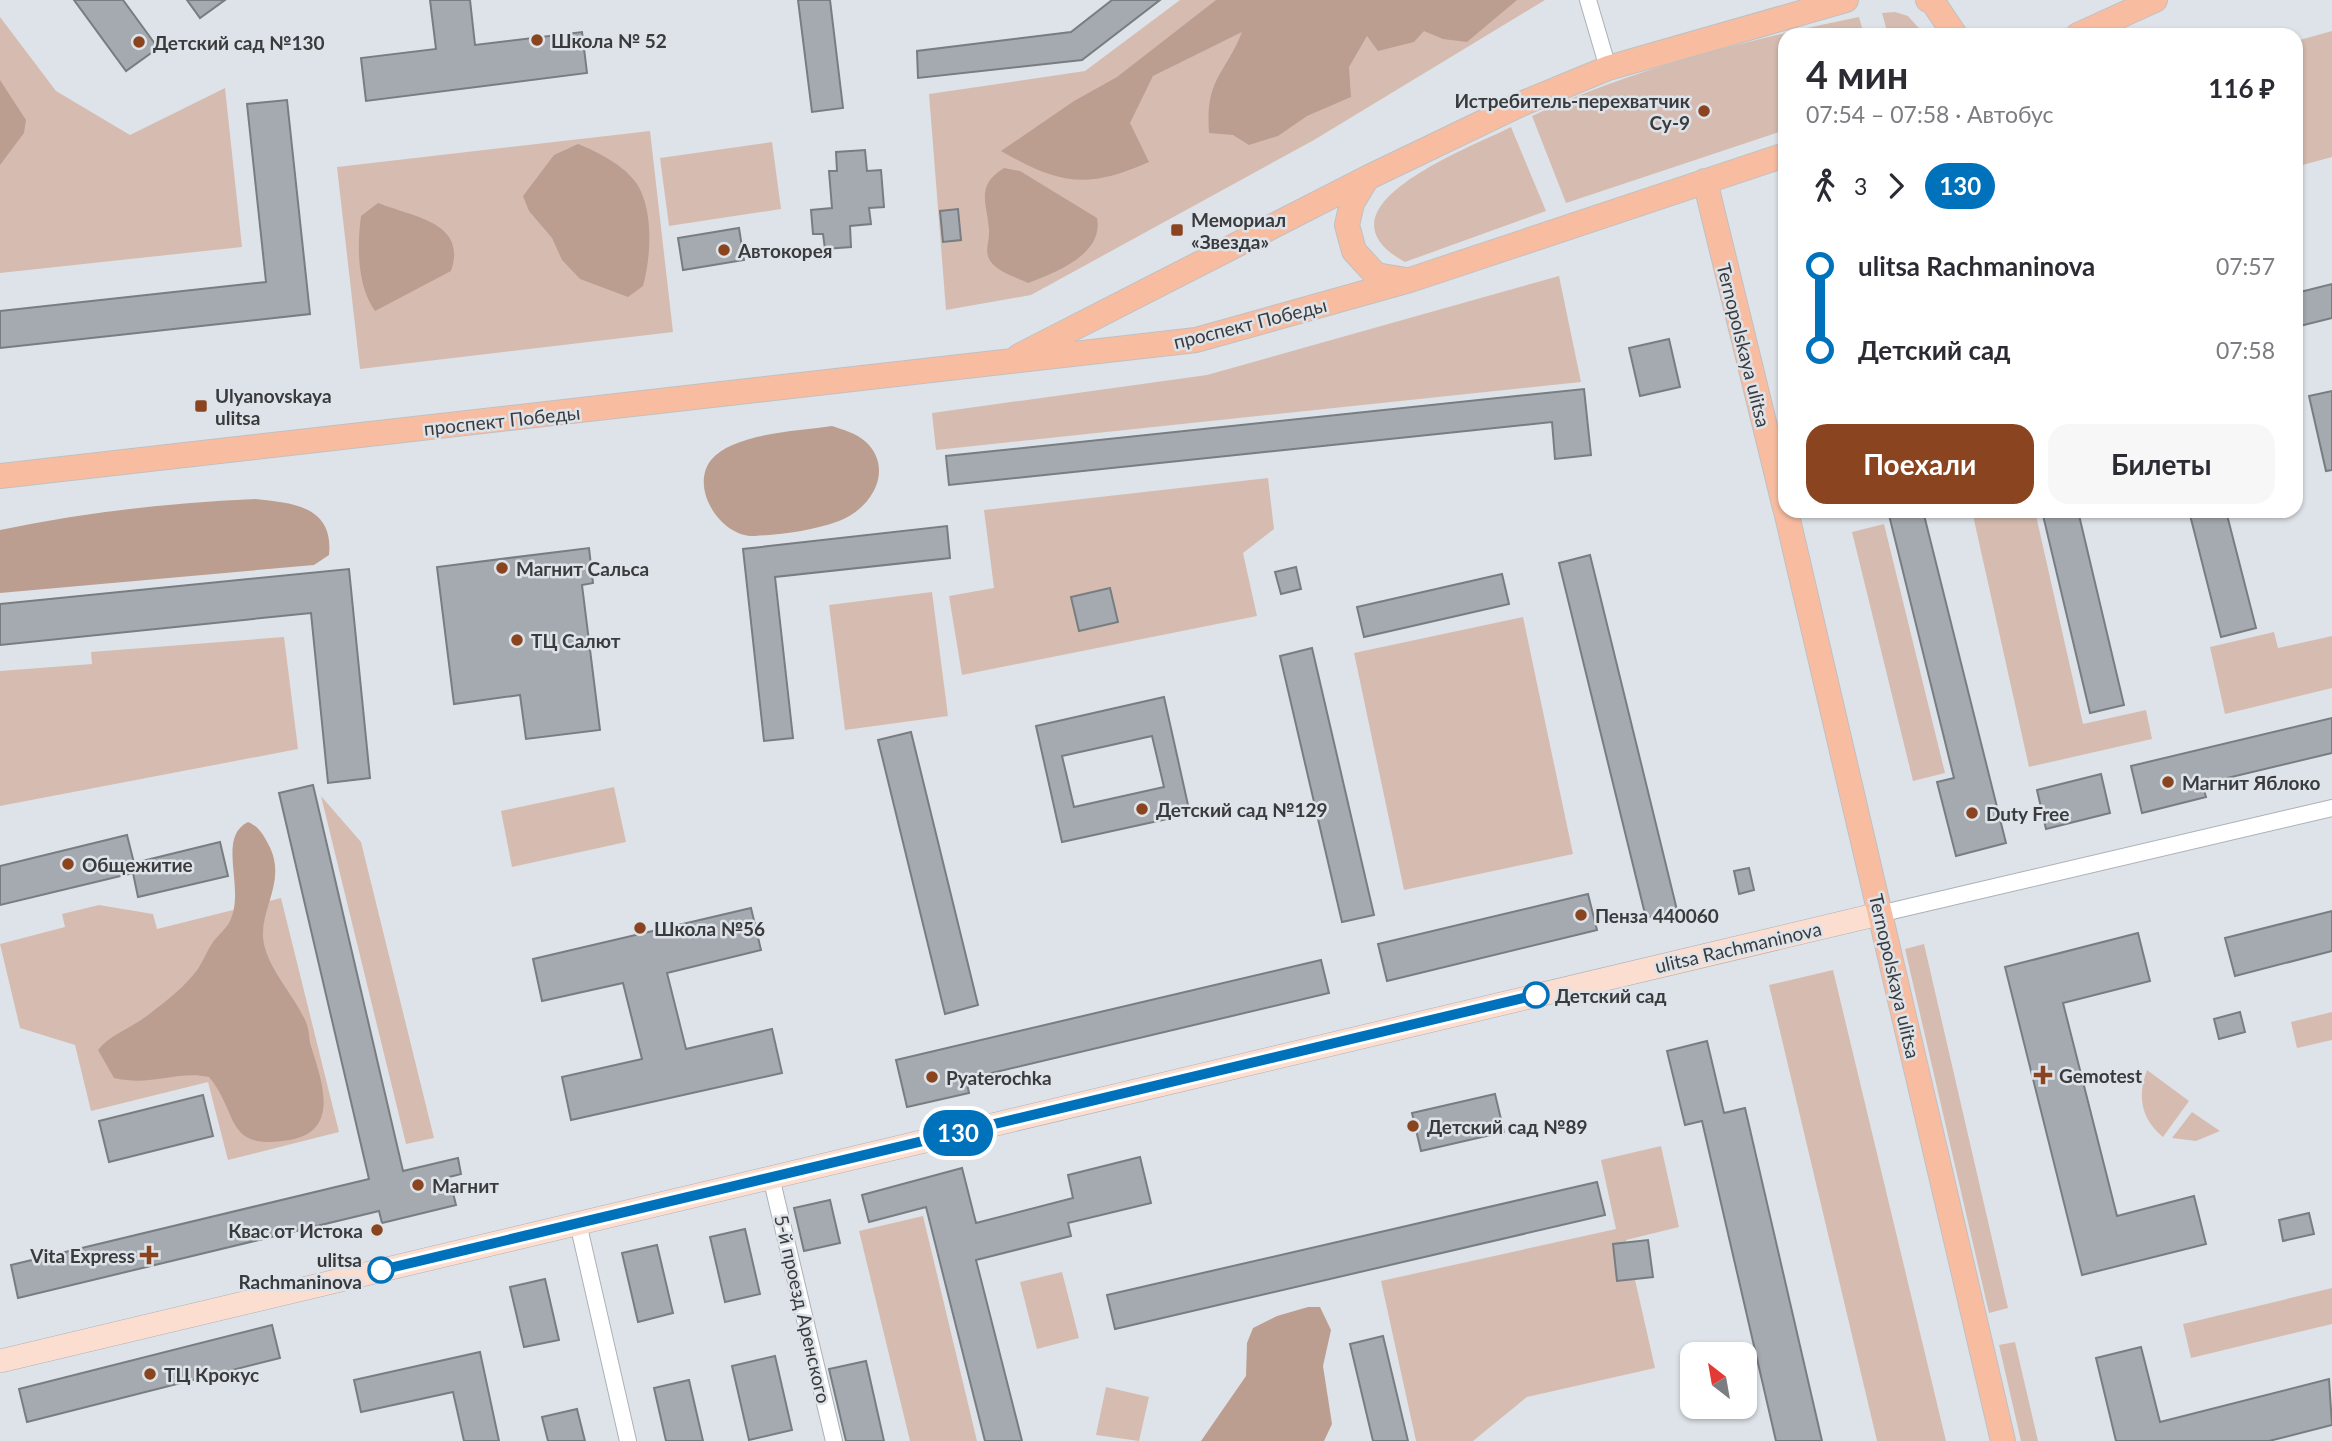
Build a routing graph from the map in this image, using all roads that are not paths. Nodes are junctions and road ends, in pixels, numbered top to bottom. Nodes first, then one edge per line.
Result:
1 (1588, 0) edge
2 (1846, 0) edge
3 (1928, 0) edge
4 (2155, 0) edge
5 (1950, 28) edge
6 (2093, 28) edge
7 (1608, 68) junction
8 (1778, 157) edge
9 (1367, 178) junction
10 (1706, 181) junction
11 (1410, 280) junction
12 (1003, 364) junction
13 (0, 476) edge
14 (1778, 481) edge
15 (1787, 518) edge
16 (2332, 808) edge
17 (1879, 914) junction
18 (771, 1177) junction
19 (578, 1223) junction
20 (0, 1362) edge
21 (628, 1441) edge
22 (834, 1441) edge
23 (2003, 1441) edge

1 - 7 street
2 - 7 main road, проспект Победы
3 - 5 main road
4 - 6 main road
7 - 9 main road, проспект Победы
8 - 10 main road, проспект Победы
9 - 11 main road
9 - 12 main road, проспект Победы
10 - 11 main road, проспект Победы
10 - 14 main road, Ternopolskaya ulitsa
11 - 12 main road, проспект Победы
12 - 13 main road, проспект Победы
15 - 17 main road, Ternopolskaya ulitsa
16 - 17 street, ulitsa Rachmaninova
17 - 18 main road, ulitsa Rachmaninova
17 - 23 main road, Ternopolskaya ulitsa
18 - 19 main road, ulitsa Rachmaninova
18 - 22 street, 5-й проезд Аренского
19 - 20 main road, ulitsa Rachmaninova
19 - 21 street

